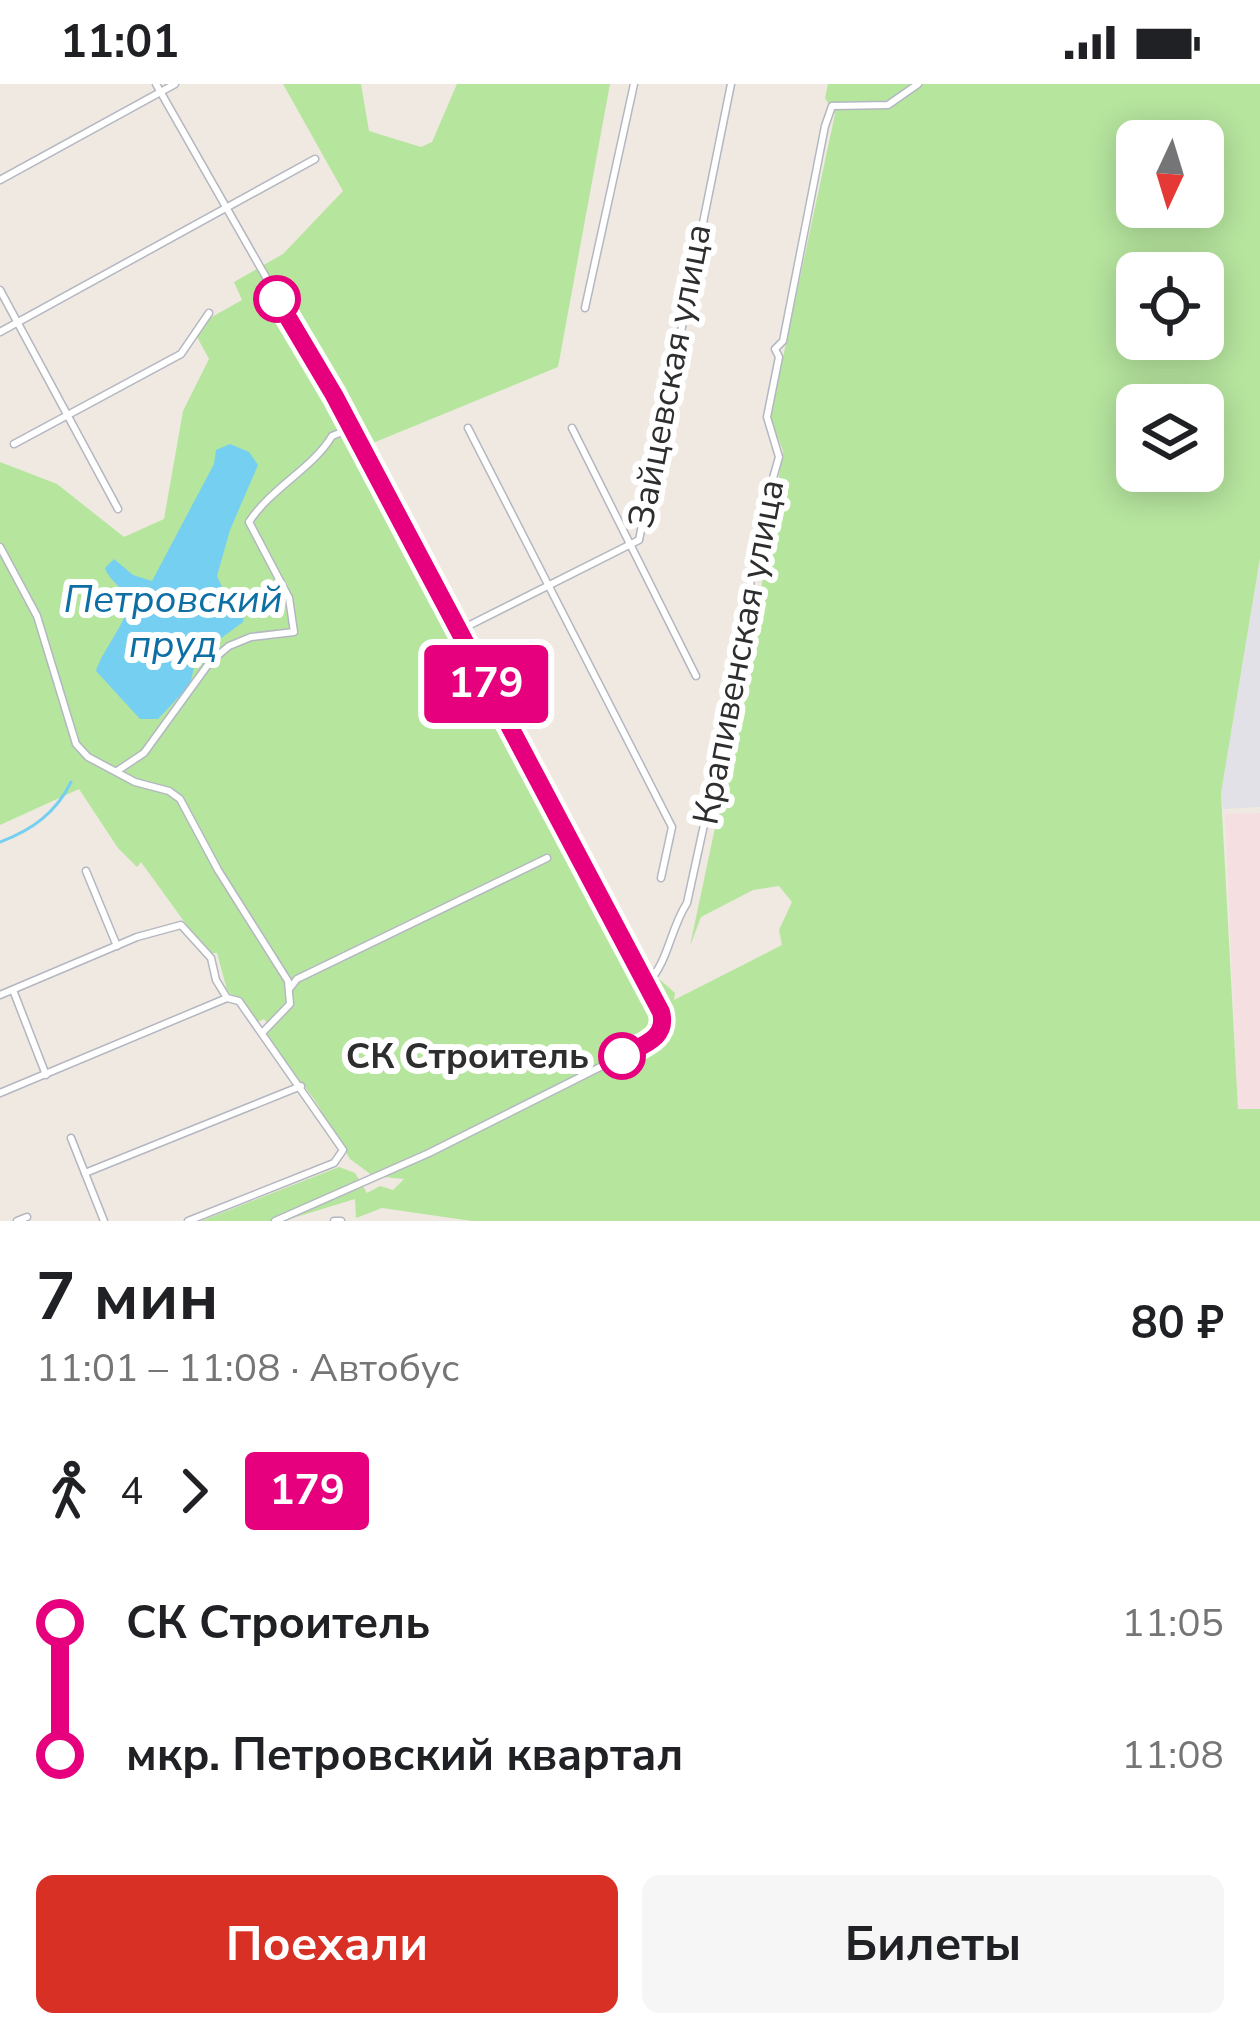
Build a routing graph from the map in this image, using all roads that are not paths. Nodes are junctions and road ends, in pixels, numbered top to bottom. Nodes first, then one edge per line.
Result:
1 (175, 84) edge
2 (634, 84) edge
3 (730, 84) edge
4 (918, 84) edge
5 (158, 88) edge
6 (315, 159) dead end
7 (0, 180) edge
8 (226, 209) junction
9 (0, 290) edge
10 (585, 308) dead end
11 (209, 313) dead end
12 (18, 322) junction
13 (0, 332) edge
14 (66, 415) junction
15 (468, 428) dead end
16 (572, 428) dead end
17 (350, 429) junction
18 (14, 444) dead end
19 (118, 508) dead end
20 (0, 547) edge
21 (633, 547) junction
22 (550, 587) junction
23 (458, 631) junction
24 (696, 676) dead end
25 (117, 771) junction
26 (547, 858) dead end
27 (86, 871) dead end
28 (661, 878) dead end
29 (117, 946) junction
30 (647, 984) junction
31 (290, 988) junction
32 (13, 990) junction
33 (0, 995) edge
34 (227, 998) junction
35 (265, 1036) junction
36 (46, 1075) junction
37 (301, 1085) junction
38 (0, 1094) edge
39 (71, 1138) dead end
40 (85, 1173) junction
41 (27, 1217) dead end
42 (16, 1221) edge
43 (104, 1221) edge
44 (188, 1221) edge
45 (274, 1221) edge

1 - 5 street
2 - 10 street
3 - 21 street, Зайцевская улица
4 - 30 street, Крапивенская улица
5 - 7 street
5 - 8 street
6 - 8 street
8 - 12 street
8 - 17 street
9 - 12 street
11 - 14 street
12 - 13 street
12 - 14 street
14 - 18 street
14 - 19 street
15 - 22 street
16 - 21 street
17 - 23 street
17 - 25 street
20 - 25 street
21 - 22 street, Зайцевская улица
21 - 24 street
22 - 23 street, Зайцевская улица
22 - 28 street
23 - 30 street
25 - 31 street
26 - 31 street
27 - 29 street
29 - 32 street
29 - 34 street
30 - 45 street
31 - 35 street
32 - 33 street
32 - 36 street
34 - 35 street
34 - 36 street
35 - 37 street
36 - 38 street
37 - 40 street
37 - 44 street
39 - 40 street
40 - 43 street
41 - 42 street

